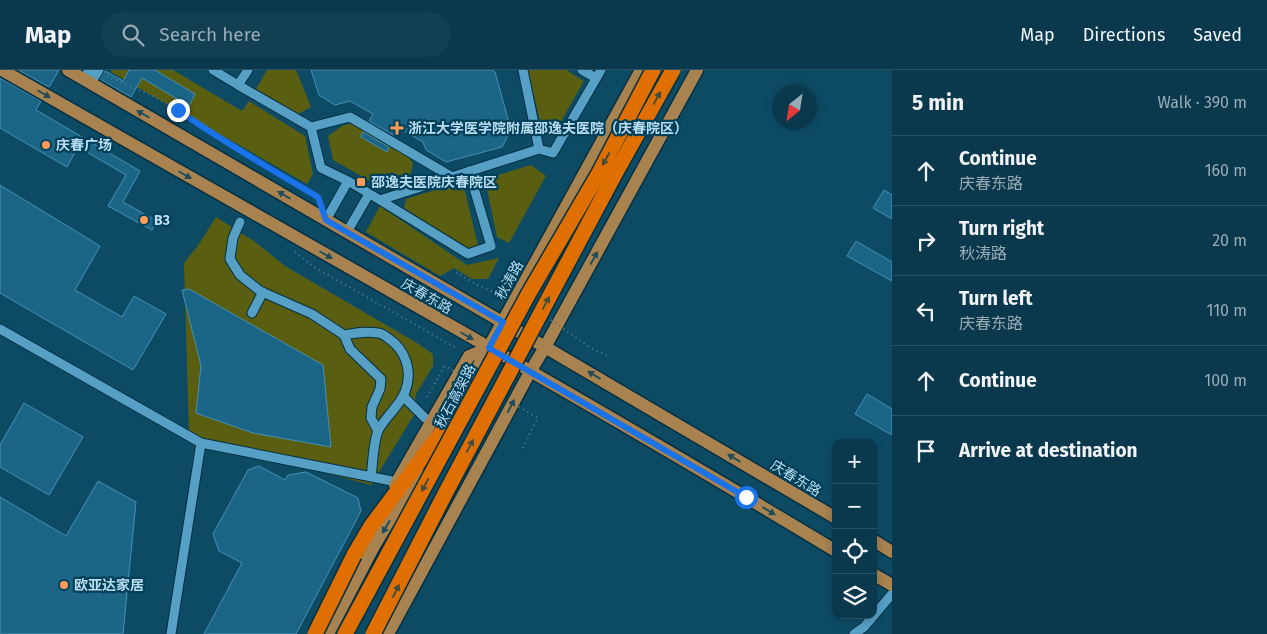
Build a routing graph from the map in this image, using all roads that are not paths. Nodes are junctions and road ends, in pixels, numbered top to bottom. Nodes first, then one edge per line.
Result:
1 (2, 70) edge
2 (68, 70) edge
3 (213, 70) edge
4 (248, 70) edge
5 (523, 70) edge
6 (582, 70) edge
7 (641, 70) edge
8 (653, 70) edge
9 (673, 70) edge
10 (697, 70) edge
11 (598, 74) edge
12 (92, 75) edge
13 (238, 85) junction
14 (311, 127) junction
15 (539, 149) junction
16 (469, 171) junction
17 (452, 177) junction
18 (348, 182) junction
19 (369, 194) junction
20 (380, 200) junction
21 (326, 220) junction
22 (240, 222) dead end
23 (347, 232) junction
24 (263, 292) junction
25 (252, 313) dead end
26 (503, 322) junction
27 (0, 329) edge
28 (344, 335) junction
29 (545, 347) junction
30 (489, 348) junction
31 (530, 372) junction
32 (403, 396) junction
33 (425, 418) dead end
34 (446, 426) junction
35 (378, 430) junction
36 (200, 443) junction
37 (371, 477) junction
38 (397, 482) junction
39 (832, 516) edge
40 (877, 543) edge
41 (832, 549) edge
42 (892, 552) edge
43 (877, 576) edge
44 (892, 585) edge
45 (892, 594) edge
46 (171, 634) edge
47 (313, 634) edge
48 (328, 634) edge
49 (345, 634) edge
50 (373, 634) edge
51 (388, 634) edge
52 (854, 634) edge

1 -> 30 main road, 庆春东路
2 - 12 main road, 庆春东路
3 - 13 street
4 - 13 street
5 - 15 street
6 - 11 street
7 - 26 main road, 秋涛路
8 -> 49 highway, 秋石高架路, bridge
50 -> 9 highway, bridge
29 -> 10 main road
11 - 15 street
21 -> 12 main road, 庆春东路
13 - 14 street
14 - 17 street
14 - 18 street
15 - 16 street
16 - 17 street
16 - 20 street
17 - 20 street
18 - 19 street
18 - 21 street
19 - 20 street
19 - 23 street
21 - 23 main road, 庆春东路
22 - 24 street
23 - 26 main road, 庆春东路
24 - 25 street
24 - 28 street
26 - 29 main road, 庆春东路
26 - 30 main road, 秋涛路
27 - 36 street
28 - 32 street
28 - 35 street
29 - 31 main road
39 -> 29 main road, 庆春东路
30 - 31 main road, 庆春东路
30 - 34 main road, 秋涛路
30 - 38 main road
31 -> 41 main road, 庆春东路
51 -> 31 main road
32 - 33 street
32 - 35 street
34 - 47 highway, bridge
34 -> 48 main road, 秋涛路
35 - 37 street
36 - 37 street
36 - 46 street
37 - 38 street
38 - 47 main road
40 - 42 main road
43 - 44 main road
45 - 52 street

